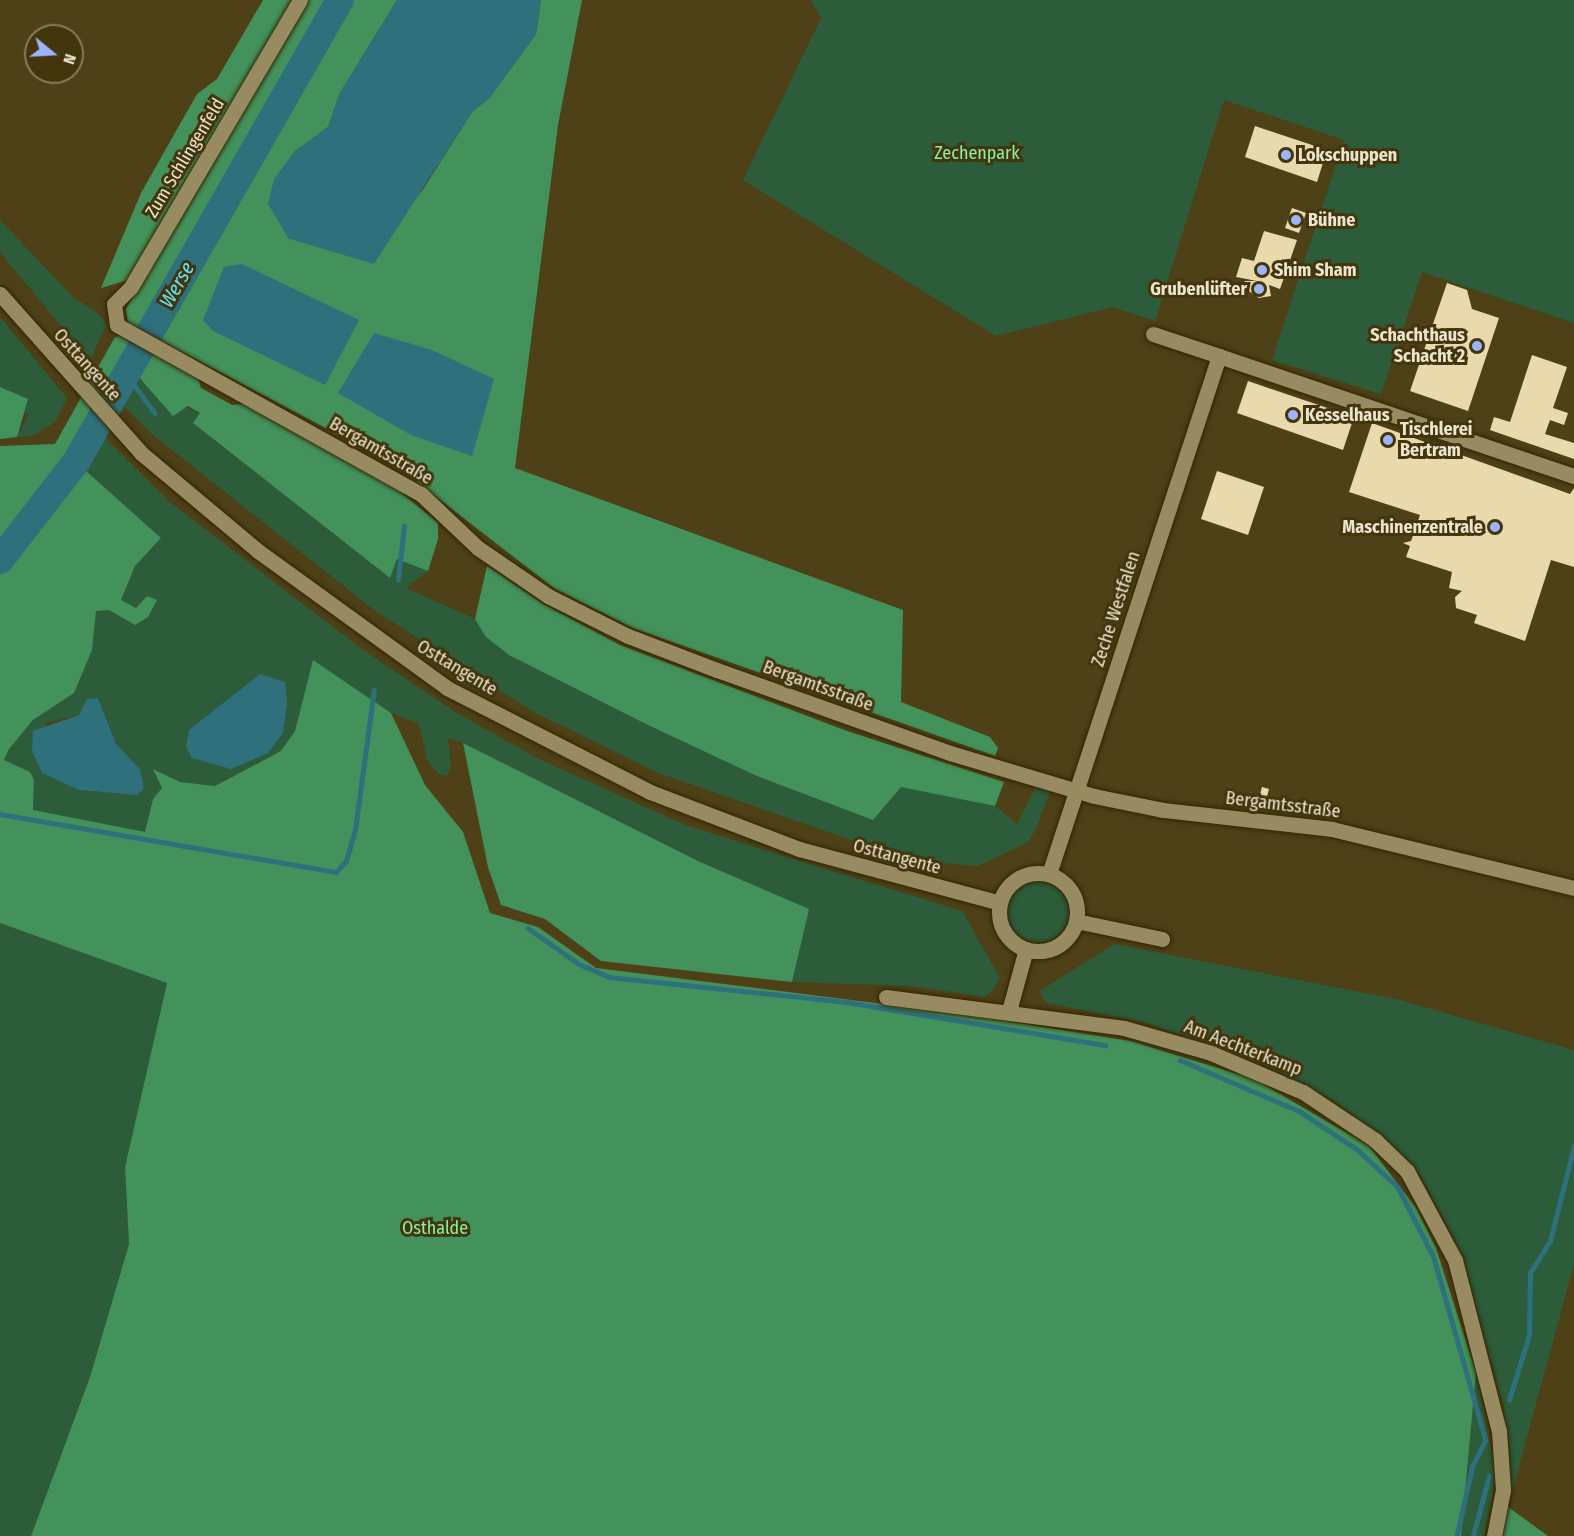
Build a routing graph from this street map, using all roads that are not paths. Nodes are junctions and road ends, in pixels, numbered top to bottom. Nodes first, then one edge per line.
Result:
1 (300, 0) edge
2 (0, 294) edge
3 (125, 329) joint
4 (1153, 334) dead end
5 (1219, 356) junction
6 (1574, 476) edge
7 (1077, 792) junction
8 (1049, 874) junction
9 (1574, 888) edge
10 (1000, 903) junction
11 (1076, 921) junction
12 (1162, 939) dead end
13 (1026, 950) junction
14 (886, 997) dead end
15 (1009, 1011) junction
16 (1494, 1536) edge

1 - 3 street, Zum Schlingenfeld
2 - 10 street, Osttangente
3 - 7 street, Bergamtsstraße
4 - 5 street
5 - 6 street
5 - 7 street, Zeche Westfalen
7 - 8 street, Zeche Westfalen
7 - 9 street, Bergamtsstraße
8 - 10 street
8 - 11 street
10 - 13 street
11 - 12 street
11 - 13 street
13 - 15 street
14 - 15 street, Am Aechterkamp
15 - 16 street, Am Aechterkamp

